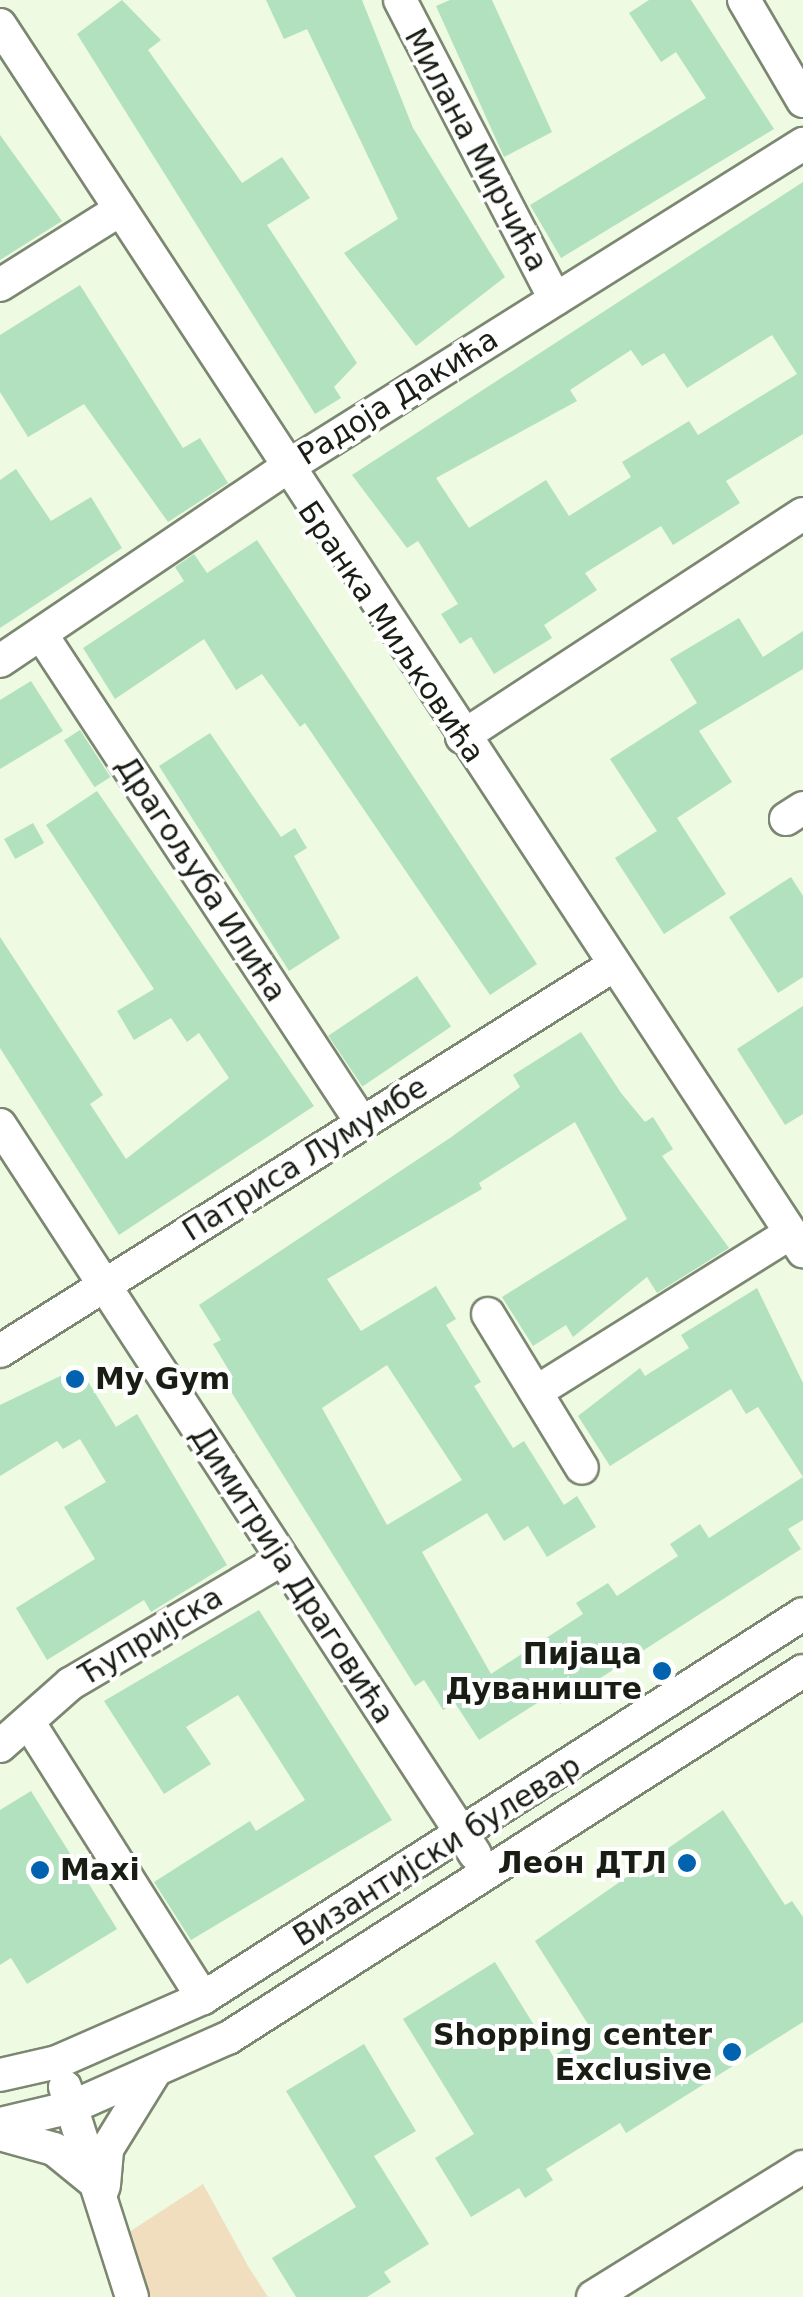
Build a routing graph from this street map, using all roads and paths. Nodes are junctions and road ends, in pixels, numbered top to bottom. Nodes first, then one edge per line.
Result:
1 (400, 0) edge
2 (744, 0) edge
3 (0, 26) edge
4 (803, 101) edge
5 (803, 144) edge
6 (118, 211) junction
7 (0, 285) edge
8 (556, 298) junction
9 (283, 470) junction
10 (803, 514) edge
11 (41, 634) junction
12 (0, 661) edge
13 (462, 737) junction
14 (611, 967) junction
15 (362, 1123) junction
16 (0, 1125) edge
17 (796, 1242) edge
18 (101, 1287) junction
19 (488, 1314) dead end
20 (0, 1351) edge
21 (536, 1392) junction
22 (582, 1468) dead end
23 (282, 1559) junction
24 (803, 1614) edge
25 (803, 1671) edge
26 (31, 1726) junction
27 (0, 1746) edge
28 (464, 1838) junction
29 (489, 1873) junction
30 (203, 1998) junction
31 (56, 2062) junction
32 (155, 2072) junction
33 (0, 2075) edge
34 (72, 2108) junction
35 (0, 2124) edge
36 (0, 2134) edge
37 (803, 2167) edge
38 (104, 2190) junction
39 (132, 2297) edge
40 (593, 2297) edge

1 - 8 street, Милана Мирчића
2 - 4 street
3 - 6 street, Бранка Миљковића
5 - 8 street, Радоја Дакића
6 - 7 street
6 - 9 street, Бранка Миљковића
8 - 9 street, Радоја Дакића
9 - 11 street, Радоја Дакића
9 - 13 street, Бранка Миљковића
10 - 13 street
11 - 12 street, Радоја Дакића
11 - 15 street, Драгољуба Илића
13 - 14 street, Бранка Миљковића
14 - 15 street, Патриса Лумумбе
14 - 17 street, Бранка Миљковића
15 - 18 street, Патриса Лумумбе
16 - 18 street, Димитрија Драговића
17 - 21 street, Бранка Миљковића
18 - 20 street, Патриса Лумумбе
18 - 23 street, Димитрија Драговића
19 - 21 street
21 - 22 street
23 - 26 street, Ћупријска
23 - 28 street, Димитрија Драговића
24 - 28 street, Византијски булевар
25 - 29 street, Византијски булевар
26 - 27 street, Ћупријска
26 - 30 street
28 - 29 street, Димитрија Драговића
28 - 30 street, Византијски булевар
29 - 32 street, Византијски булевар
30 - 31 street, Византијски булевар
31 - 33 street, Византијски булевар
31 - 34 street
32 - 34 street, Византијски булевар
32 - 38 street
34 - 35 street, Византијски булевар
34 - 38 street
36 - 38 street
37 - 40 street
38 - 39 street

